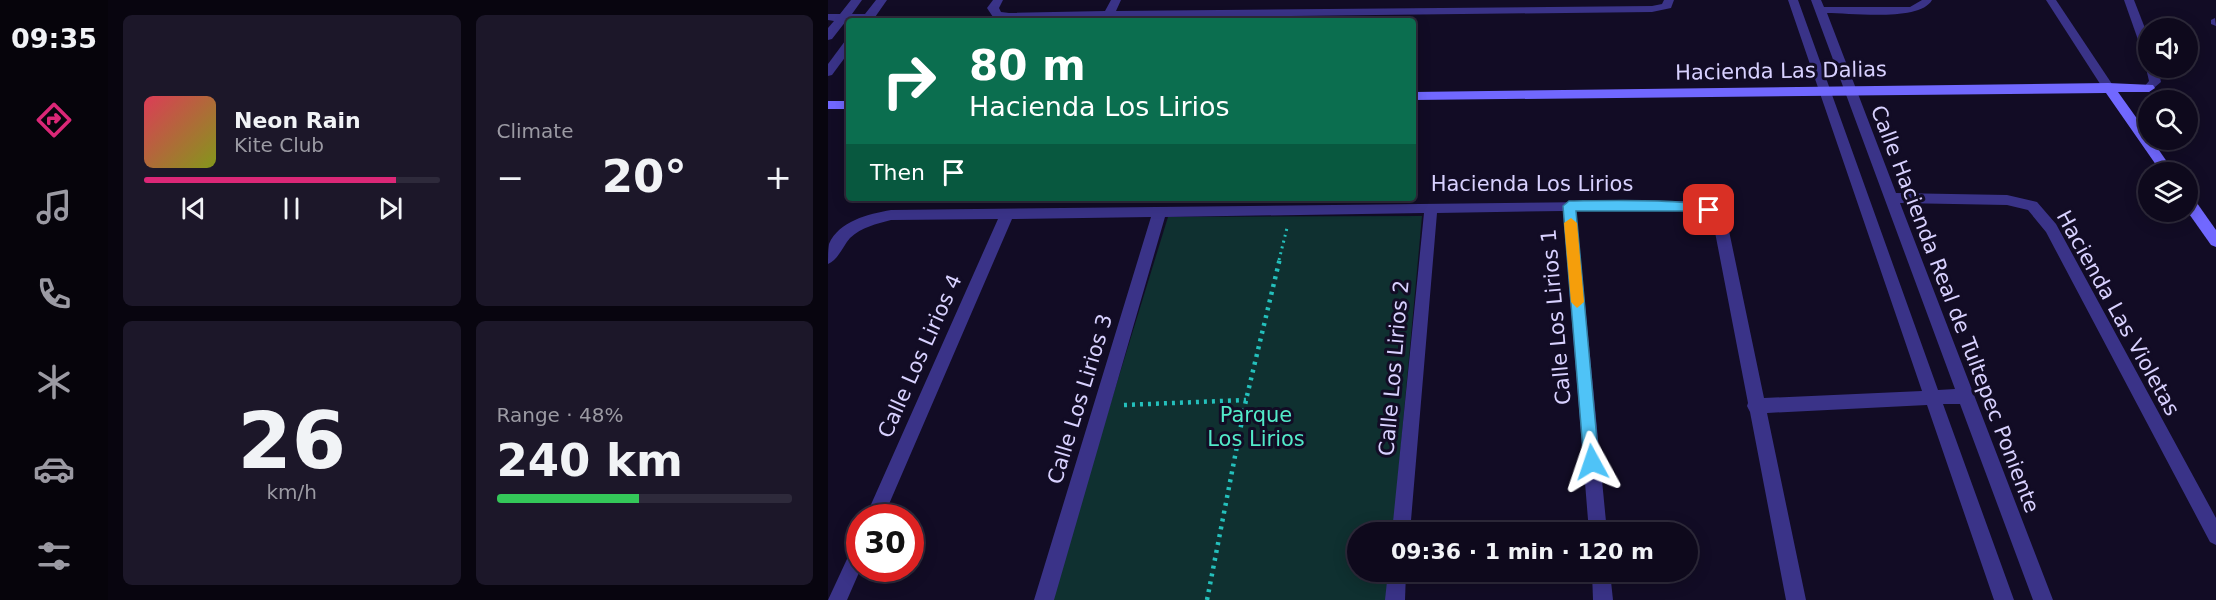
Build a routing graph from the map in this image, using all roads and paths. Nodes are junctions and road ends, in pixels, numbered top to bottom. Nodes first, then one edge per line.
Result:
1 (857, 0) edge
2 (882, 0) edge
3 (998, 0) edge
4 (1116, 0) edge
5 (1232, 0) edge
6 (1669, 0) edge
7 (1793, 0) edge
8 (1927, 0) edge
9 (2051, 0) edge
10 (2129, 0) edge
11 (1555, 5) edge
12 (1818, 5) edge
13 (1228, 14) junction
14 (1109, 15) junction
15 (828, 17) edge
16 (843, 17) junction
17 (1322, 17) edge
18 (851, 18) edge
19 (869, 18) edge
20 (2138, 24) edge
21 (828, 36) edge
22 (846, 48) edge
23 (828, 72) edge
24 (2154, 78) edge
25 (2108, 87) junction
26 (1849, 89) junction
27 (1824, 90) junction
28 (1416, 96) edge
29 (828, 105) edge
30 (846, 105) edge
31 (2161, 162) edge
32 (1891, 198) junction
33 (1292, 204) edge
34 (1569, 206) junction
35 (1431, 208) junction
36 (1160, 211) junction
37 (1008, 213) junction
38 (2198, 216) edge
39 (2216, 241) edge
40 (828, 258) edge
41 (1966, 396) junction
42 (1933, 397) junction
43 (1246, 400) junction
44 (1102, 406) junction
45 (1755, 406) junction
46 (880, 504) edge
47 (1402, 522) edge
48 (1597, 522) edge
49 (2216, 536) edge
50 (846, 580) edge
51 (1396, 582) edge
52 (1602, 582) edge
53 (837, 600) edge
54 (1044, 600) edge
55 (1207, 600) edge
56 (1395, 600) edge
57 (1603, 600) edge
58 (1796, 600) edge
59 (2004, 600) edge
60 (2043, 600) edge

1 - 16 street
2 - 19 street
3 - 14 street
4 - 14 street
5 - 13 street
6 - 11 street
7 - 27 street
8 - 12 street
9 - 25 street
10 - 20 street
11 - 17 street
12 - 26 street, Calle Hacienda Real de Tultepec Poniente
13 - 14 street
13 - 17 street
15 - 16 street
16 - 18 street
16 - 21 street
22 - 23 street
24 - 25 street, Hacienda Las Dalias
25 - 26 street, Hacienda Las Dalias
25 - 31 street
26 - 27 street, Hacienda Las Dalias
26 - 32 street, Calle Hacienda Real de Tultepec Poniente
27 - 28 street, Hacienda Las Dalias
27 - 42 street
29 - 30 street
32 - 41 street, Calle Hacienda Real de Tultepec Poniente
32 - 49 street, Hacienda Las Violetas
33 - 35 street, Hacienda Los Lirios
33 - 36 street, Hacienda Los Lirios
33 - 43 path
34 - 35 street, Hacienda Los Lirios
34 - 45 street, Hacienda Los Lirios
34 - 48 street, Calle Los Lirios 1
35 - 47 street, Calle Los Lirios 2
36 - 37 street, Hacienda Los Lirios
36 - 44 street, Calle Los Lirios 3
37 - 40 street, Hacienda Los Lirios
37 - 46 street, Calle Los Lirios 4
38 - 39 street
41 - 42 street
41 - 60 street, Calle Hacienda Real de Tultepec Poniente
42 - 45 street
42 - 59 street
43 - 44 path
43 - 55 path
44 - 54 street, Calle Los Lirios 3
45 - 58 street, Hacienda Los Lirios
50 - 53 street
51 - 56 street
52 - 57 street

